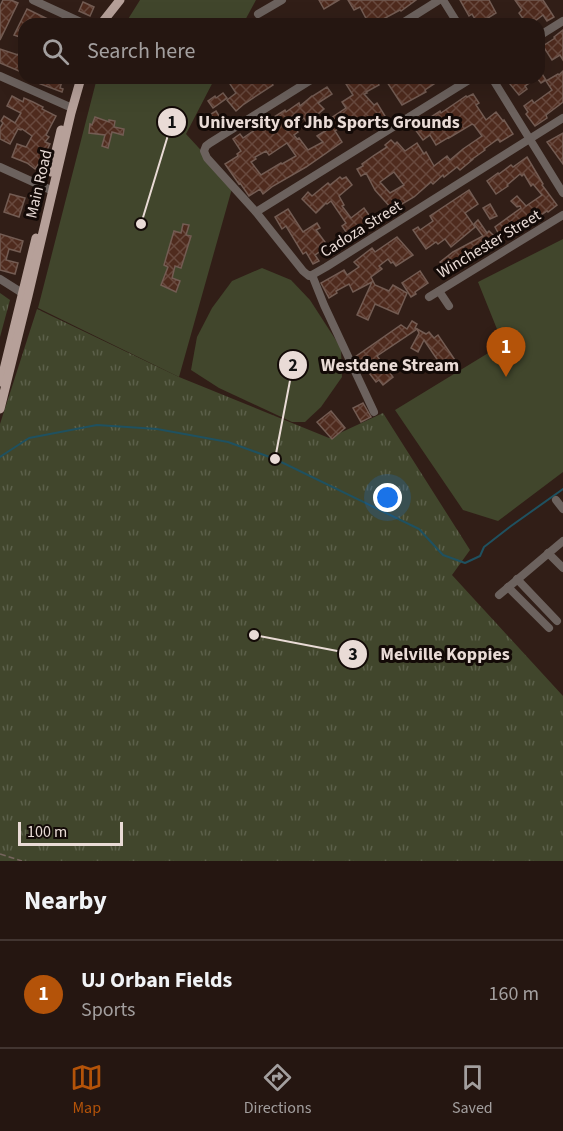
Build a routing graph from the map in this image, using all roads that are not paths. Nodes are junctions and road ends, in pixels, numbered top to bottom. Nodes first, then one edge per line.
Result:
1 (33, 0) edge
2 (120, 0) edge
3 (126, 0) edge
4 (282, 0) edge
5 (441, 0) edge
6 (258, 14) dead end
7 (72, 18) edge
8 (106, 18) edge
9 (112, 18) edge
10 (411, 18) edge
11 (454, 18) edge
12 (563, 21) edge
13 (545, 32) edge
14 (0, 76) edge
15 (18, 84) edge
16 (18, 84) edge
17 (74, 84) edge
18 (79, 84) edge
19 (304, 84) edge
20 (462, 84) edge
21 (496, 84) edge
22 (70, 107) junction
23 (563, 118) edge
24 (529, 138) junction
25 (0, 167) edge
26 (51, 190) junction
27 (563, 193) edge
28 (256, 212) junction
29 (563, 215) edge
30 (312, 275) junction
31 (0, 279) edge
32 (439, 291) junction
33 (25, 295) junction
34 (429, 297) dead end
35 (449, 306) dead end
36 (0, 384) edge
37 (0, 409) edge
38 (374, 412) dead end
39 (556, 500) dead end
40 (563, 509) edge
41 (562, 545) edge
42 (548, 553) junction
43 (563, 568) edge
44 (517, 579) junction
45 (508, 587) junction
46 (499, 595) dead end
47 (557, 621) dead end
48 (549, 628) dead end

1 - 7 street
2 - 8 main road
3 - 9 main road
4 - 6 street
5 - 10 street
5 - 11 street
12 - 13 street
14 - 15 street
16 - 22 street
17 - 22 main road, Main Road
18 - 22 main road, Main Road
19 - 28 street, Cadoza Street
20 - 28 street
21 - 24 street
22 - 26 main road, Main Road
23 - 24 street, Cadoza Street
24 - 27 street
24 - 30 street, Cadoza Street
25 - 26 street
26 - 33 main road, Main Road
28 - 30 street, Cadoza Street
29 - 32 street, Winchester Street
30 - 38 street
31 - 33 street
32 - 34 street, Winchester Street
32 - 35 street
33 - 36 main road
33 - 37 main road
39 - 40 street
41 - 42 street
42 - 43 street
42 - 44 street
44 - 45 street
44 - 47 street
45 - 46 street
45 - 48 street

